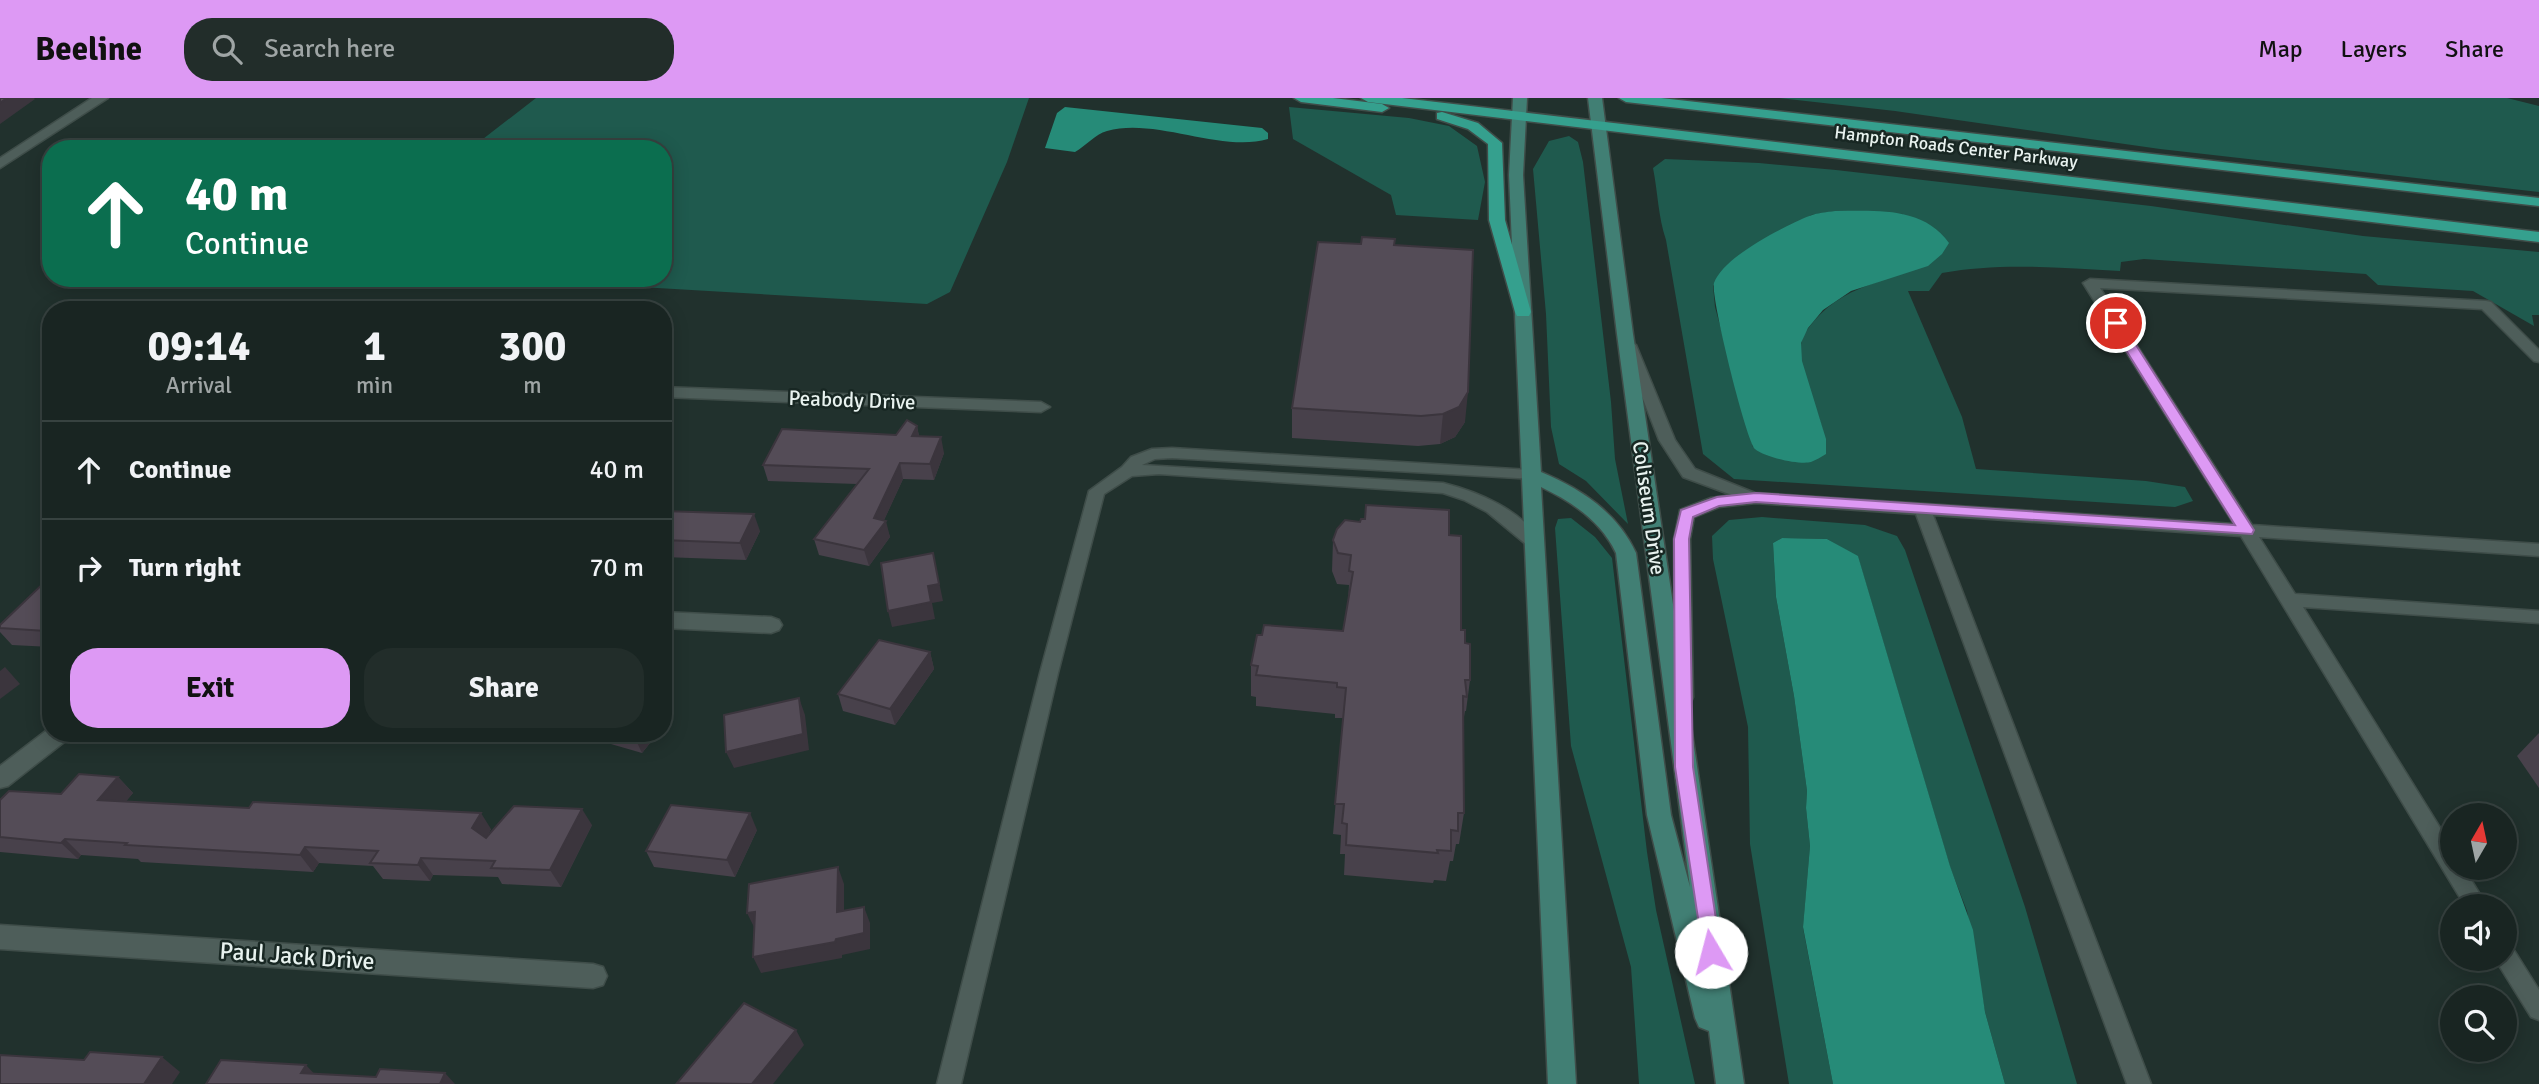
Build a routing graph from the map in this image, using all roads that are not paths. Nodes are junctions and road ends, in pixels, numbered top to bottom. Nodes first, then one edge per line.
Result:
1 (101, 98) edge
2 (1301, 98) edge
3 (1368, 98) edge
4 (1520, 98) edge
5 (1595, 98) edge
6 (1626, 98) edge
7 (1520, 115) junction
8 (1598, 124) junction
9 (0, 164) edge
10 (2539, 202) edge
11 (2292, 208) junction
12 (2539, 237) edge
13 (2539, 246) edge
14 (1523, 312) junction
15 (1625, 334) junction
16 (2533, 347) edge
17 (2539, 358) edge
18 (672, 392) edge
19 (1041, 407) dead end
20 (1129, 471) junction
21 (1531, 475) junction
22 (1756, 498) junction
23 (1922, 509) junction
24 (2246, 530) junction
25 (1534, 542) junction
26 (2539, 550) edge
27 (2290, 600) junction
28 (2539, 617) edge
29 (672, 620) edge
30 (771, 625) dead end
31 (48, 742) edge
32 (1684, 767) junction
33 (0, 779) edge
34 (2440, 847) edge
35 (0, 937) edge
36 (2515, 971) edge
37 (593, 976) dead end
38 (2539, 1010) edge
39 (948, 1084) edge
40 (1562, 1084) edge
41 (1728, 1084) edge
42 (2139, 1084) edge

1 - 9 street
2 - 14 main road
3 - 7 main road, Hampton Roads Center Parkway
4 - 7 street
5 - 8 street, Coliseum Drive
6 - 10 main road, Hampton Roads Center Parkway
7 - 8 main road, Hampton Roads Center Parkway
7 - 14 street
8 - 11 main road, Hampton Roads Center Parkway
8 - 15 street, Coliseum Drive
11 - 12 main road, Hampton Roads Center Parkway
11 - 13 main road
14 - 21 street
15 - 22 lane
15 - 32 street, Coliseum Drive
16 - 17 lane
16 - 24 lane
18 - 19 street, Peabody Drive
20 - 21 lane
20 - 25 lane
20 - 39 lane
21 - 25 street
21 - 41 street
22 - 23 lane
22 - 32 lane
23 - 24 lane
23 - 42 lane
24 - 26 lane
24 - 27 lane
25 - 40 street
27 - 28 lane
27 - 34 lane
29 - 30 street
31 - 33 street
32 - 41 street, Coliseum Drive
35 - 37 street, Paul Jack Drive
36 - 38 lane

